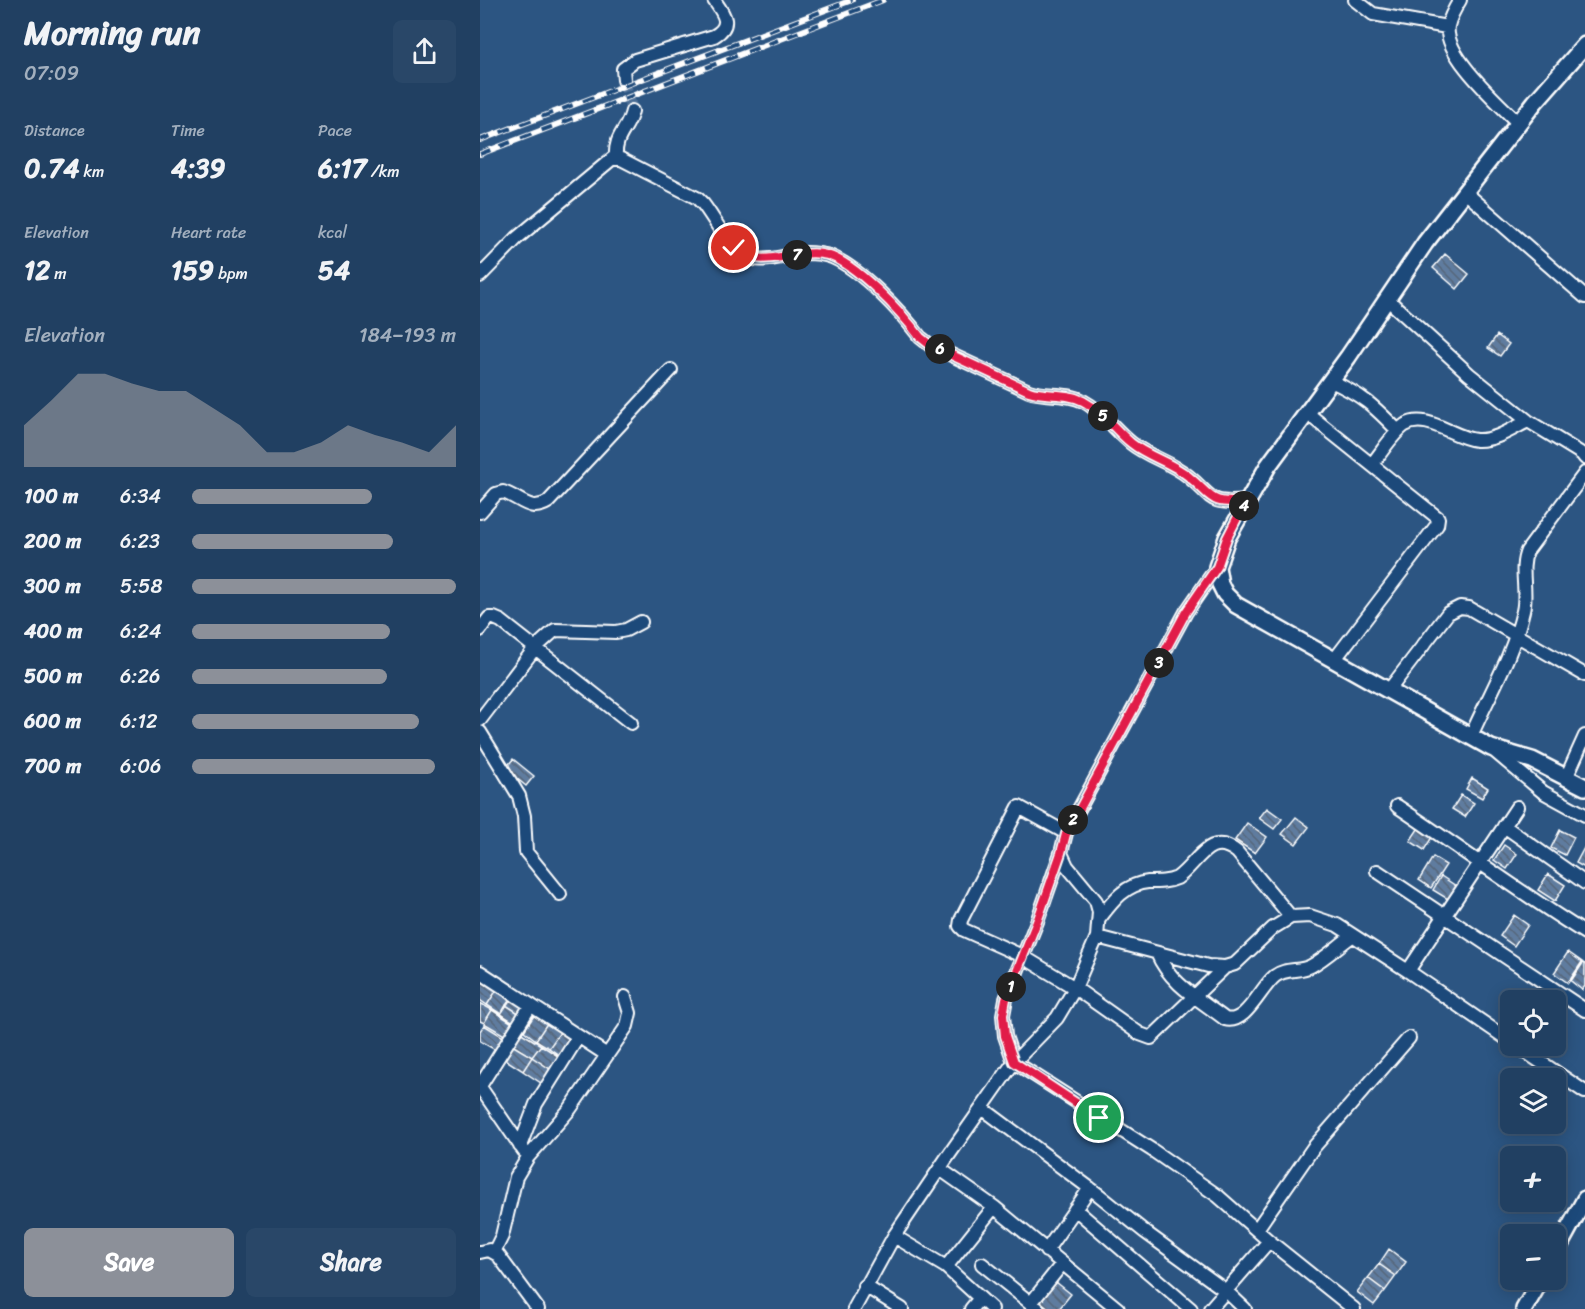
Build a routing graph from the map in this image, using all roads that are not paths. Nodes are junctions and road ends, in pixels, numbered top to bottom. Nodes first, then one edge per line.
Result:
1 (714, 0) edge
2 (1355, 0) edge
3 (1460, 0) edge
4 (1448, 27) junction
5 (1585, 45) edge
6 (624, 80) dead end
7 (632, 111) tunnel mouth
8 (1518, 123) junction
9 (616, 159) junction
10 (1465, 192) junction
11 (480, 276) edge
12 (1585, 297) edge
13 (1387, 299) junction
14 (671, 370) dead end
15 (1330, 381) junction
16 (1307, 413) junction
17 (1528, 421) junction
18 (1398, 431) junction
19 (1585, 458) edge
20 (1372, 464) junction
21 (1585, 473) edge
22 (1246, 501) junction
23 (480, 512) edge
24 (1217, 567) junction
25 (641, 622) dead end
26 (480, 630) edge
27 (1517, 636) junction
28 (535, 648) junction
29 (1335, 659) junction
30 (1585, 675) edge
31 (1389, 690) junction
32 (480, 720) edge
33 (631, 723) dead end
34 (480, 732) edge
35 (1471, 736) junction
36 (1585, 736) edge
37 (1491, 748) junction
38 (1566, 778) junction
39 (1585, 787) edge
40 (1397, 806) dead end
41 (1517, 807) dead end
42 (1585, 814) edge
43 (1504, 826) junction
44 (1066, 834) junction
45 (1061, 853) junction
46 (1481, 862) junction
47 (1377, 871) dead end
48 (1585, 883) edge
49 (560, 894) dead end
50 (1445, 916) junction
51 (1291, 917) junction
52 (1099, 919) junction
53 (1585, 933) edge
54 (1352, 936) junction
55 (1097, 937) junction
56 (1157, 952) junction
57 (1022, 957) junction
58 (1225, 967) junction
59 (1408, 971) junction
60 (481, 974) edge
61 (1075, 988) junction
62 (1196, 996) junction
63 (625, 997) dead end
64 (531, 1005) junction
65 (1585, 1010) edge
66 (1500, 1034) edge
67 (578, 1037) junction
68 (1409, 1038) dead end
69 (607, 1055) junction
70 (1532, 1056) edge
71 (1014, 1062) junction
72 (480, 1087) edge
73 (1585, 1092) edge
74 (982, 1108) junction
75 (520, 1146) junction
76 (528, 1157) junction
77 (940, 1169) junction
78 (1090, 1188) junction
79 (1585, 1199) edge
80 (994, 1207) junction
81 (1075, 1209) junction
82 (1257, 1229) junction
83 (1566, 1234) edge
84 (894, 1236) junction
85 (1269, 1241) junction
86 (1046, 1251) junction
87 (480, 1252) edge
88 (494, 1252) junction
89 (982, 1264) dead end
90 (1062, 1264) junction
91 (946, 1268) junction
92 (866, 1286) junction
93 (1534, 1290) edge
94 (1226, 1291) junction
95 (980, 1298) junction
96 (1035, 1306) edge
97 (538, 1309) edge
98 (854, 1309) edge
99 (902, 1309) edge
100 (972, 1309) edge
101 (992, 1309) edge
102 (1118, 1309) edge
103 (1191, 1309) edge
104 (1210, 1309) edge
105 (1245, 1309) edge
106 (1354, 1309) edge
107 (1524, 1309) edge

1 - 6 street
2 - 4 street
3 - 4 street
4 - 8 street
5 - 8 street
7 - 9 street
8 - 10 street
9 - 11 street
9 - 22 street
10 - 12 street
10 - 13 street
13 - 15 street
13 - 17 street
14 - 23 street
15 - 16 street
15 - 18 street
16 - 20 street
16 - 22 street
17 - 18 street
17 - 19 street
18 - 20 street
20 - 29 street
21 - 27 street
22 - 24 street
24 - 29 street
24 - 44 street
25 - 28 street
26 - 28 street
27 - 30 street
27 - 31 street
27 - 35 street
28 - 32 street
28 - 33 street
29 - 31 street
31 - 35 street
34 - 49 street
35 - 37 street
36 - 38 street
37 - 38 street
37 - 42 street
38 - 39 street
40 - 46 street
41 - 43 street
43 - 46 street
43 - 48 street
44 - 45 street
44 - 57 street
45 - 52 street
45 - 57 street
46 - 50 street
46 - 53 street
47 - 50 street
50 - 59 street
50 - 65 street
51 - 52 street
51 - 54 street
51 - 58 street
52 - 55 street
54 - 59 street
54 - 62 street
55 - 56 street
55 - 61 street
56 - 58 street
56 - 62 street
57 - 61 street
57 - 71 street
58 - 62 street
59 - 66 street
60 - 64 street
61 - 62 street
61 - 71 street
63 - 69 street
64 - 67 street
64 - 72 street
67 - 69 street
67 - 75 street
68 - 82 street
69 - 76 street
70 - 73 street
71 - 74 street
71 - 82 street
72 - 75 street
74 - 77 street
74 - 78 street
75 - 76 street
76 - 88 street
77 - 80 street
77 - 84 street
78 - 81 street
78 - 94 street
79 - 83 street
80 - 86 street
80 - 91 street
81 - 86 street
81 - 103 street
82 - 85 street
84 - 91 street
84 - 92 street
85 - 94 street
85 - 106 street
86 - 90 street
87 - 88 street
88 - 97 street
89 - 96 street
90 - 96 street
90 - 102 street
91 - 95 street
92 - 98 street
92 - 99 street
93 - 107 street
94 - 104 street
94 - 105 street
95 - 100 street
95 - 101 street

